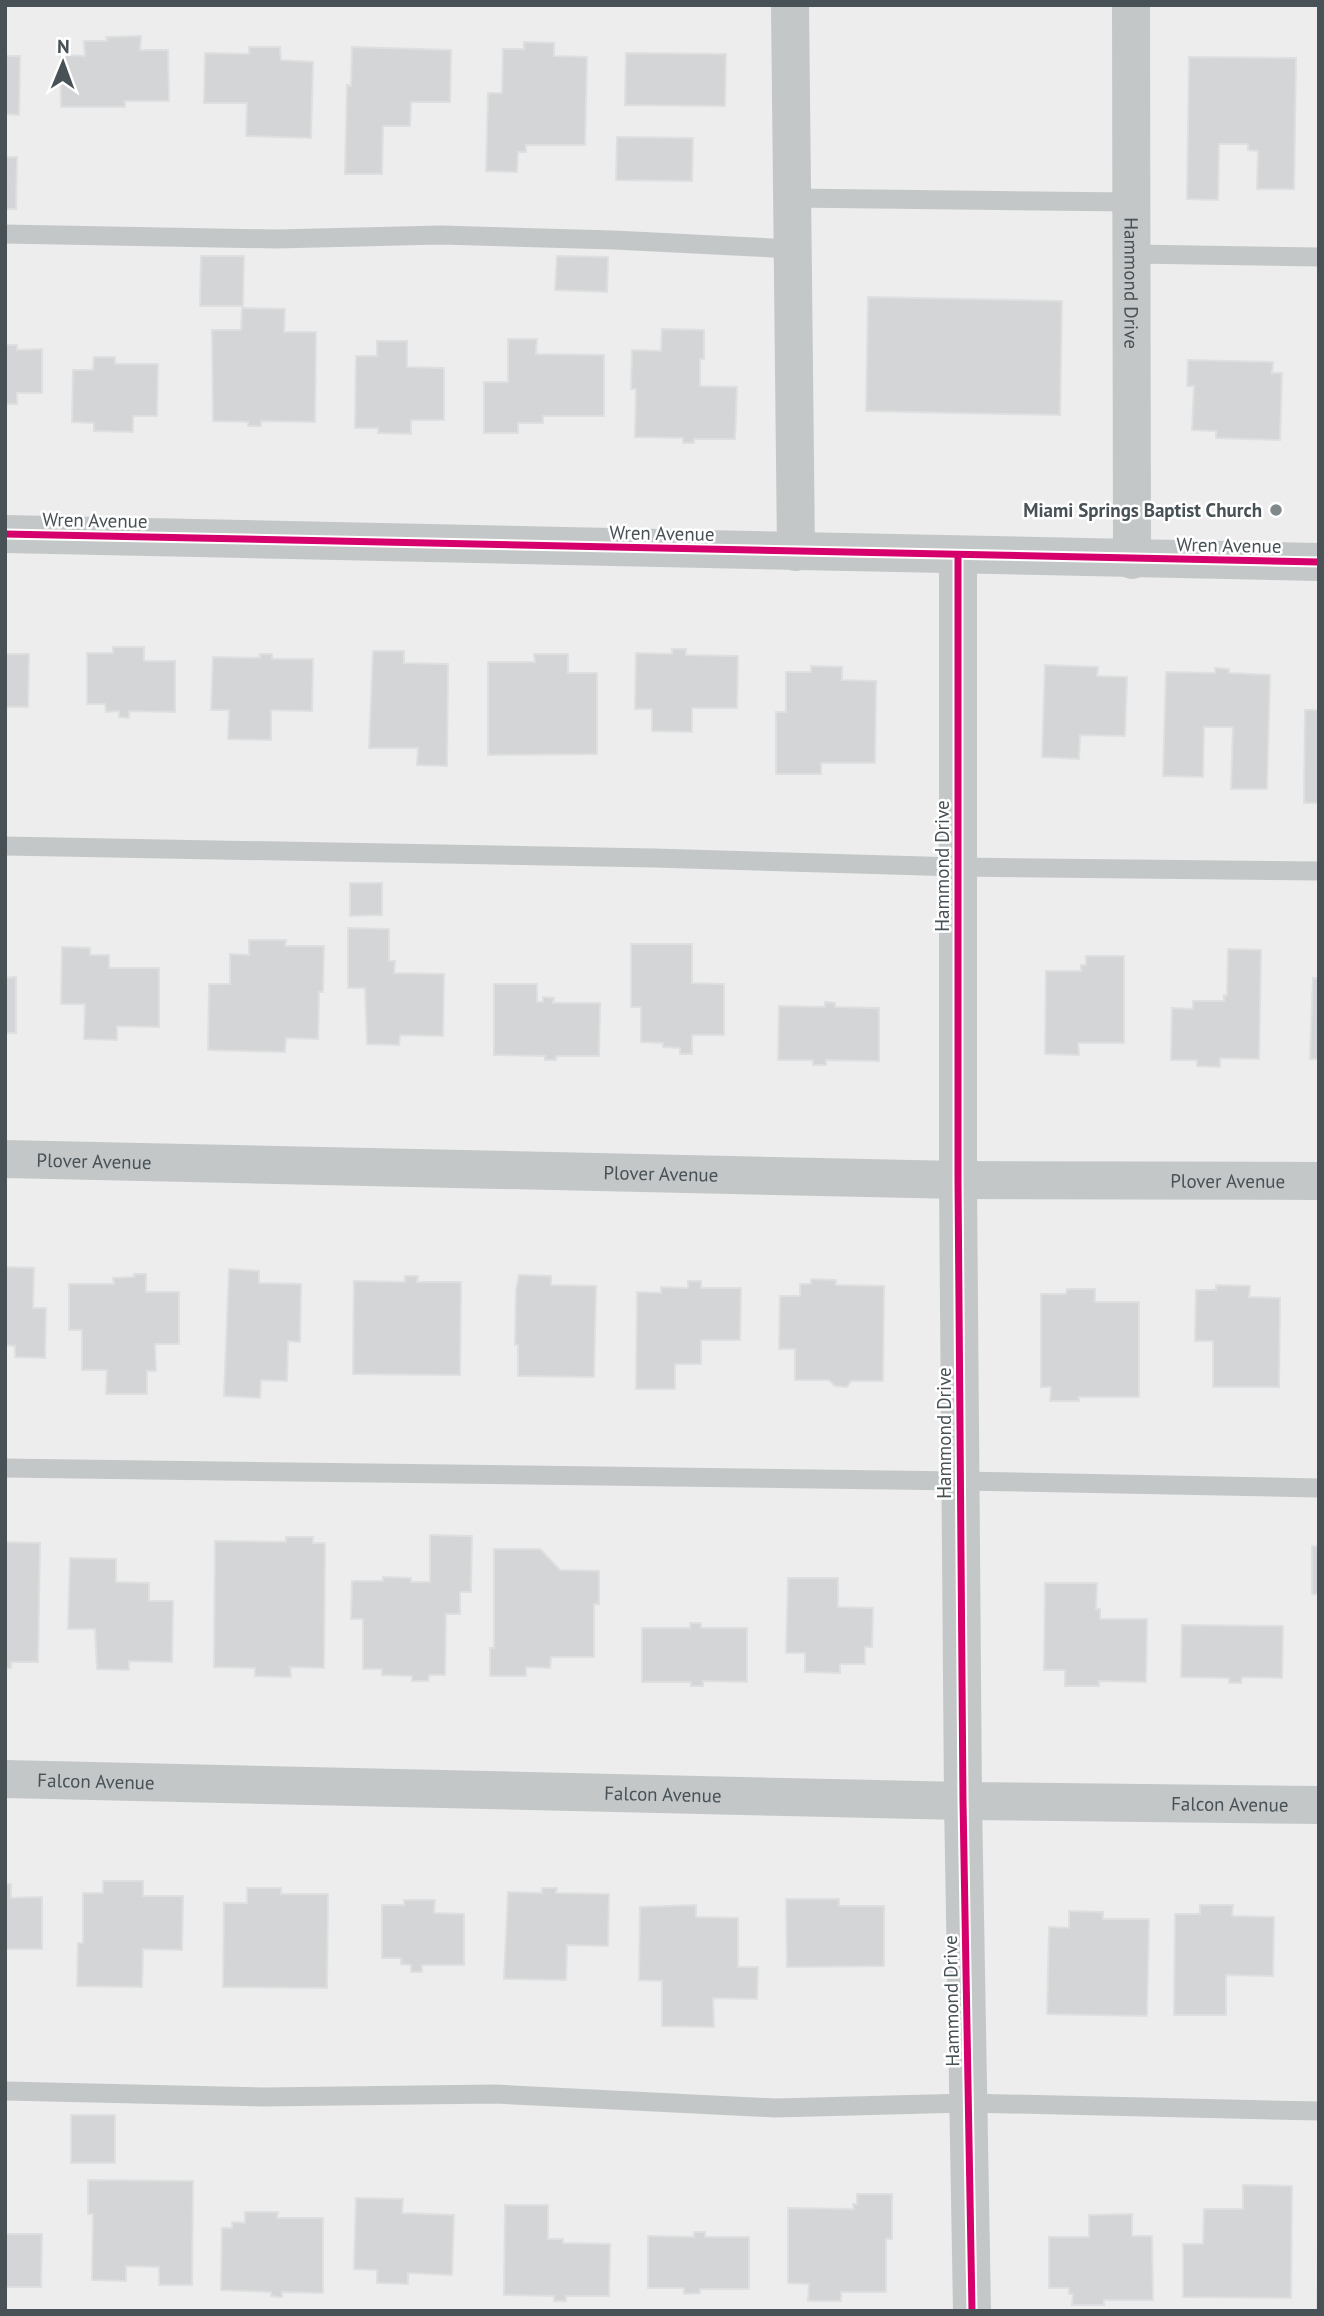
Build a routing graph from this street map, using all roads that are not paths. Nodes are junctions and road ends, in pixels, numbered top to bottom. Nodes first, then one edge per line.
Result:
1 (790, 5) edge
2 (1131, 5) edge
3 (792, 198) junction
4 (1131, 202) junction
5 (5, 234) edge
6 (793, 249) junction
7 (1132, 254) junction
8 (1319, 257) edge
9 (5, 534) edge
10 (796, 552) junction
11 (958, 556) junction
12 (1132, 560) junction
13 (1319, 562) edge
14 (5, 846) edge
15 (958, 867) junction
16 (1319, 871) edge
17 (5, 1159) edge
18 (958, 1180) junction
19 (1319, 1181) edge
20 (5, 1468) edge
21 (961, 1481) junction
22 (1319, 1488) edge
23 (5, 1779) edge
24 (963, 1801) junction
25 (1319, 1805) edge
26 (5, 2091) edge
27 (968, 2103) junction
28 (1319, 2111) edge
29 (972, 2311) edge

1 - 3 street
2 - 4 street, Hammond Drive
3 - 4 lane
3 - 6 street
4 - 7 street, Hammond Drive
5 - 6 lane
6 - 10 street
7 - 8 lane
7 - 12 street, Hammond Drive
9 - 10 street, Wren Avenue
10 - 11 street, Wren Avenue
11 - 12 street, Wren Avenue
11 - 15 street, Hammond Drive
12 - 13 street, Wren Avenue
14 - 15 lane
15 - 16 lane
15 - 18 street, Hammond Drive
17 - 18 street, Plover Avenue
18 - 19 street, Plover Avenue
18 - 21 street, Hammond Drive
20 - 21 lane
21 - 22 lane
21 - 24 street, Hammond Drive
23 - 24 street, Falcon Avenue
24 - 25 street, Falcon Avenue
24 - 27 street, Hammond Drive
26 - 27 lane
27 - 28 lane
27 - 29 street, Hammond Drive

